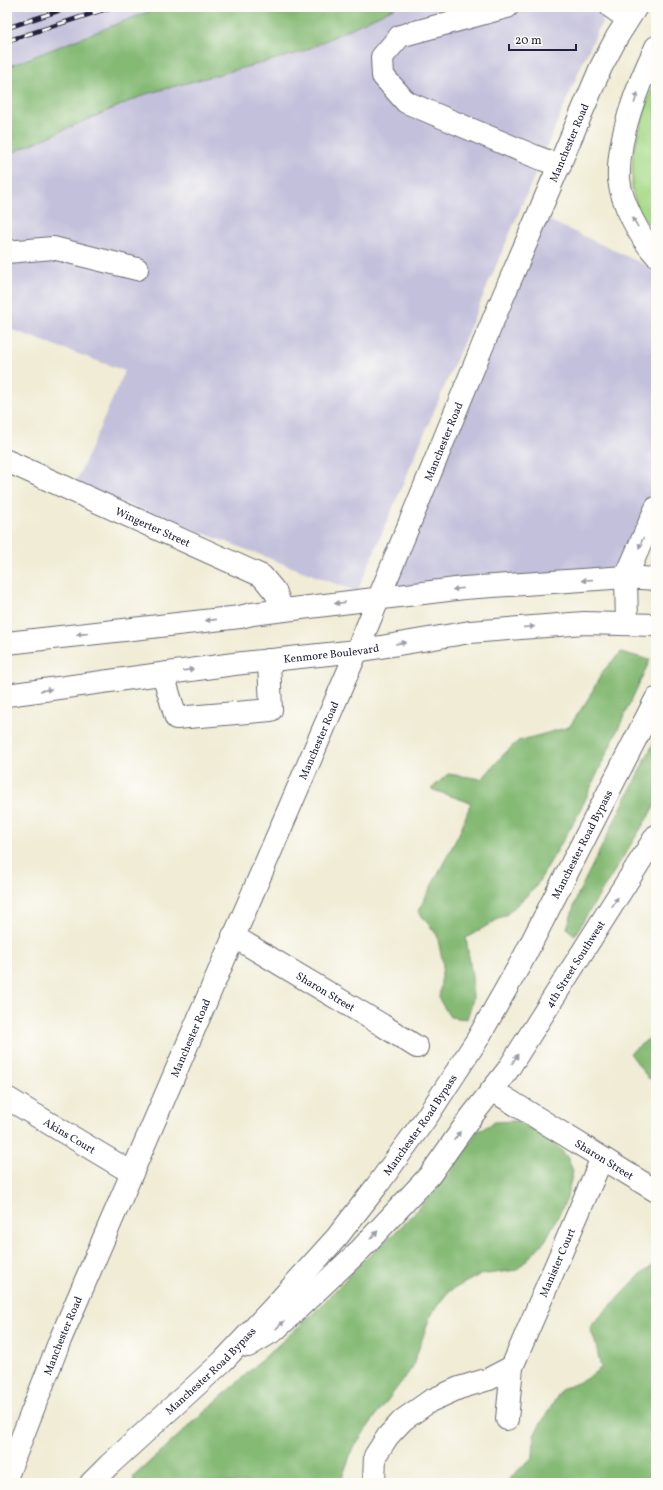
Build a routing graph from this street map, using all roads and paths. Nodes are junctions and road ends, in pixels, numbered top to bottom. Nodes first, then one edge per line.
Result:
1 (507, 7) edge
2 (611, 7) edge
3 (632, 13) edge
4 (656, 47) edge
5 (560, 166) junction
6 (7, 252) edge
7 (656, 255) edge
8 (137, 269) dead end
9 (7, 461) edge
10 (656, 508) edge
11 (626, 577) junction
12 (656, 579) edge
13 (379, 599) junction
14 (282, 610) junction
15 (627, 624) junction
16 (656, 625) edge
17 (7, 642) edge
18 (357, 651) junction
19 (269, 660) junction
20 (163, 674) junction
21 (7, 695) edge
22 (656, 699) edge
23 (656, 836) edge
24 (233, 936) junction
25 (417, 1048) dead end
26 (492, 1090) junction
27 (7, 1098) edge
28 (602, 1158) junction
29 (132, 1173) junction
30 (656, 1191) edge
31 (223, 1361) junction
32 (512, 1367) junction
33 (507, 1419) dead end
34 (12, 1448) edge
35 (7, 1476) edge
36 (91, 1483) edge
37 (374, 1483) edge

1 - 5 main road
2 - 3 main road
3 - 5 main road, Manchester Road
7 -> 4 main road
5 - 13 main road, Manchester Road
6 - 8 main road
9 - 14 main road, Wingerter Street
10 -> 11 main road
11 - 12 main road
11 -> 13 main road
11 - 15 main road
13 -> 14 main road
13 - 18 main road, Manchester Road
14 -> 17 main road
15 - 16 main road, Kenmore Boulevard
18 -> 15 main road, Kenmore Boulevard
18 - 19 main road, Kenmore Boulevard
18 - 24 main road, Manchester Road
20 -> 19 main road, Kenmore Boulevard
19 - 20 main road
21 -> 20 main road, Kenmore Boulevard
22 - 31 main road, Manchester Road Bypass
26 -> 23 main road, 4th Street Southwest
24 - 25 main road, Sharon Street
24 - 29 main road, Manchester Road
26 - 28 main road, Sharon Street
31 -> 26 main road, 4th Street Southwest
27 - 29 main road, Akins Court
28 - 30 main road, Sharon Street
28 - 32 main road, Manister Court
29 - 34 main road, Manchester Road
31 - 36 main road, Manchester Road Bypass
32 - 33 main road, Manister Court
32 - 37 main road
34 - 35 main road, Manchester Road

